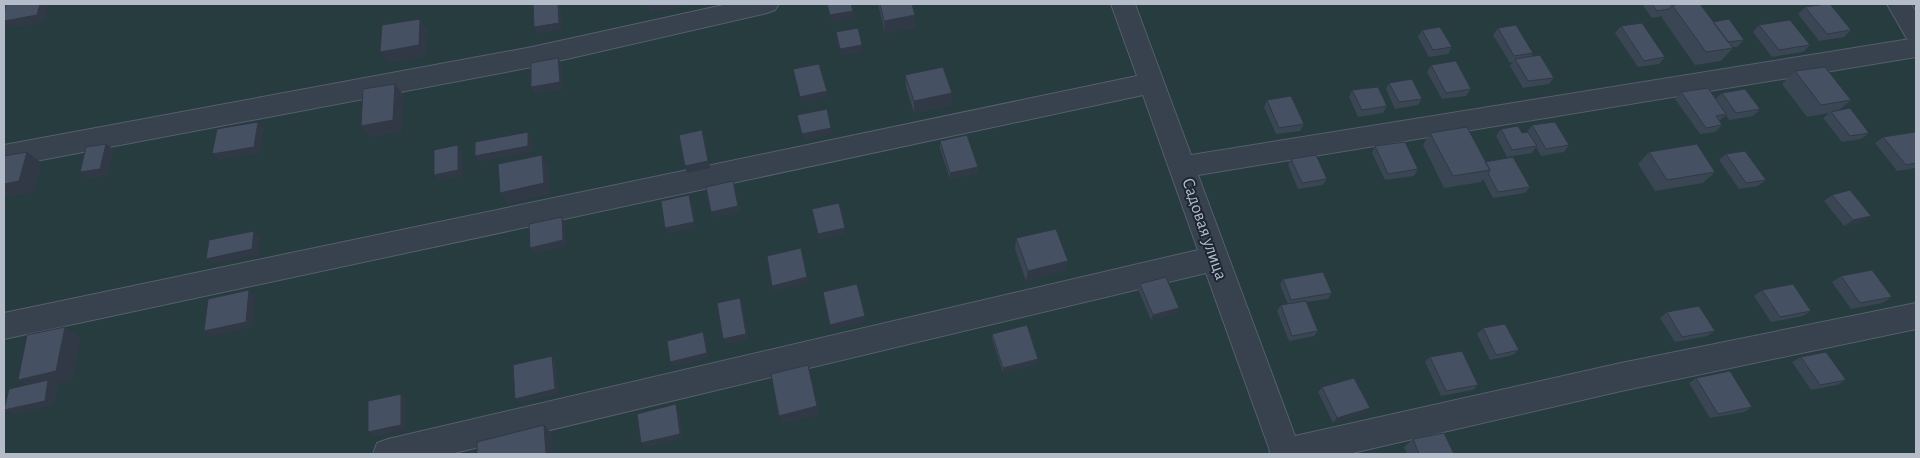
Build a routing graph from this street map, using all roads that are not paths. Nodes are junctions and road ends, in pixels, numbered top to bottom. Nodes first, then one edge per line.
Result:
1 (767, 4) edge
2 (1123, 4) edge
3 (1899, 4) edge
4 (1916, 32) edge
5 (1916, 48) edge
6 (1152, 83) junction
7 (4, 156) edge
8 (1182, 167) junction
9 (1214, 260) junction
10 (1916, 316) edge
11 (4, 326) edge
12 (388, 454) edge
13 (1285, 454) edge

1 - 7 lane
2 - 6 lane, Садовая улица
3 - 4 lane
5 - 8 lane
6 - 8 lane, Садовая улица
6 - 11 lane
8 - 9 lane, Садовая улица
9 - 12 lane
9 - 13 lane, Садовая улица
10 - 13 lane

